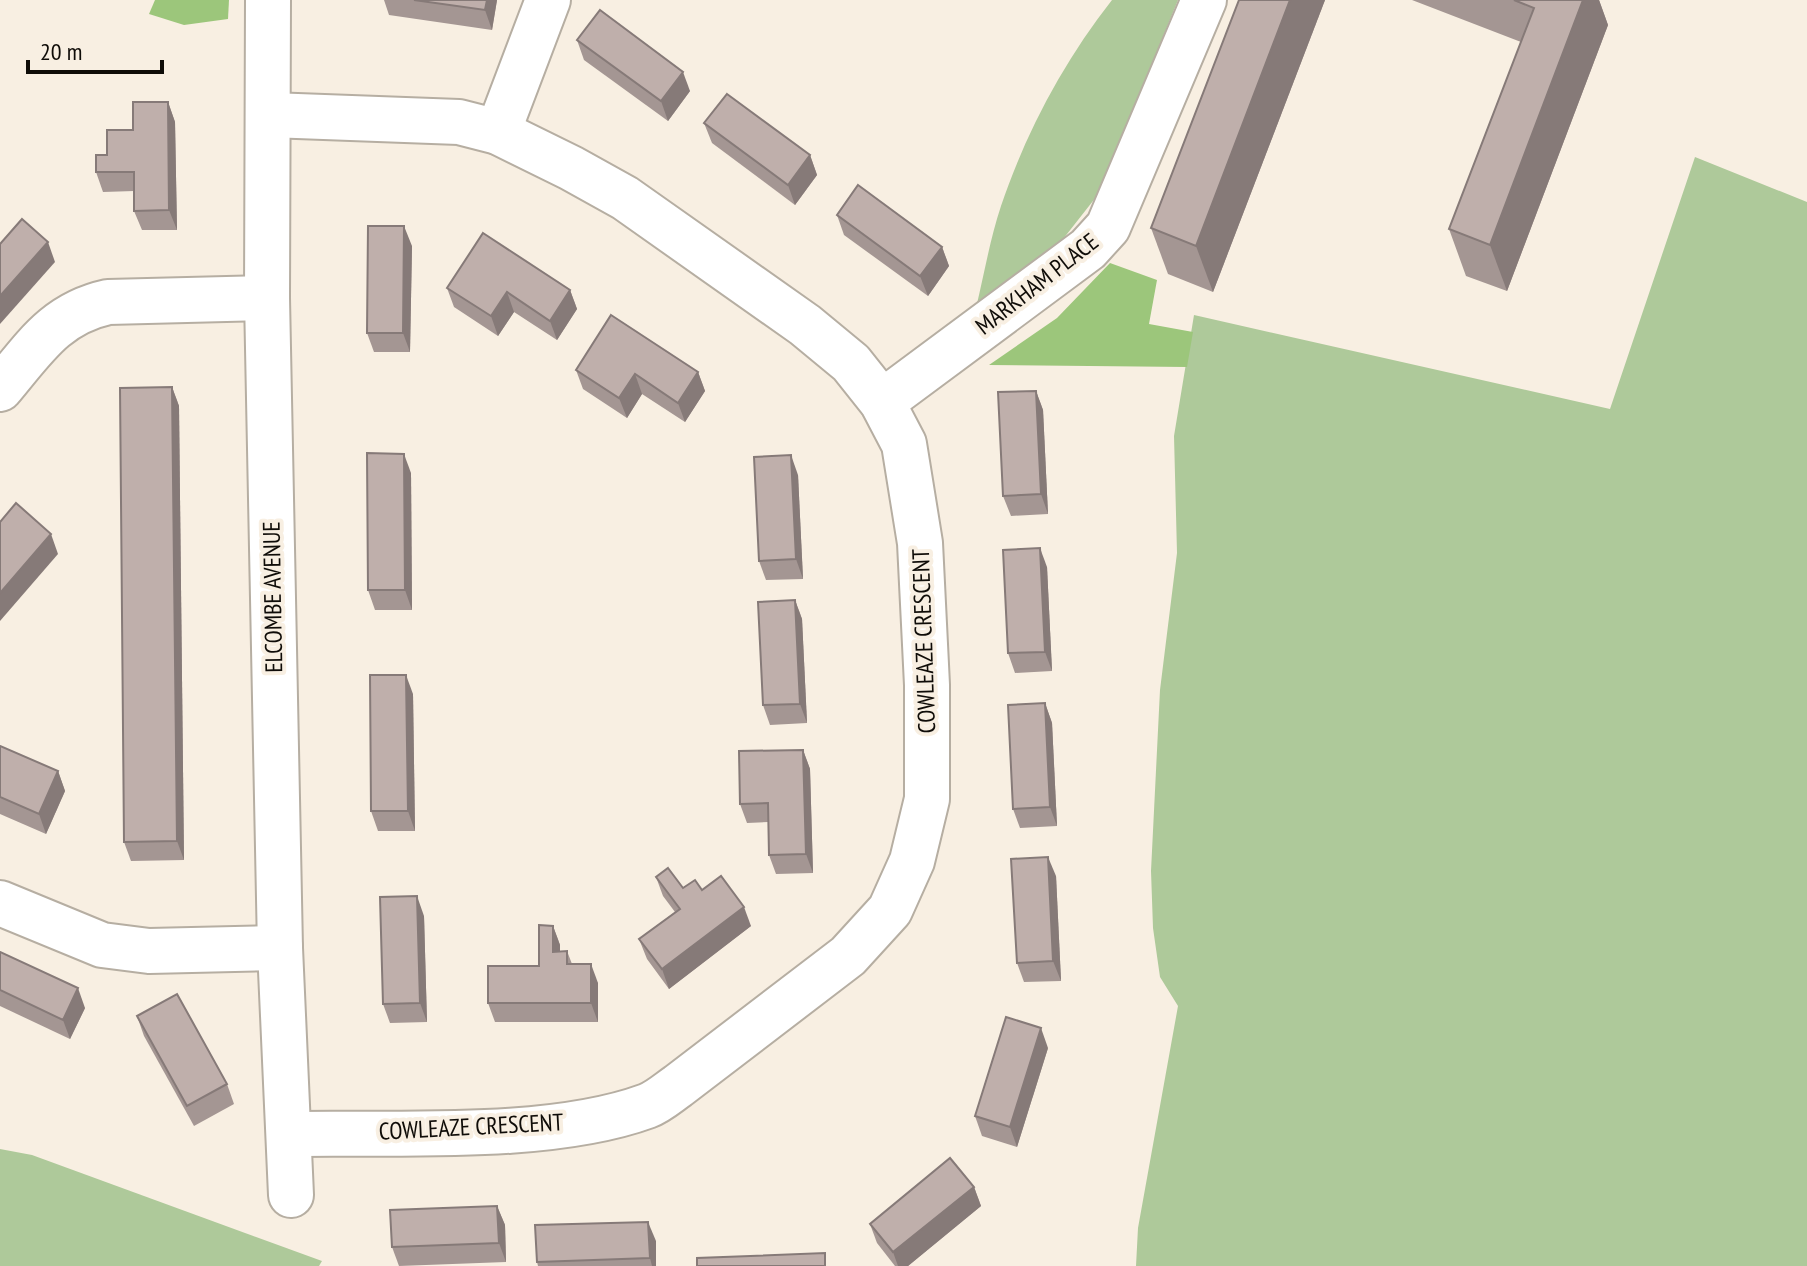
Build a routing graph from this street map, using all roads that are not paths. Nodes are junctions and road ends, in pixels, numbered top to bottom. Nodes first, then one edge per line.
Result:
1 (268, 0) edge
2 (548, 0) edge
3 (1204, 0) edge
4 (270, 115) junction
5 (498, 132) junction
6 (267, 298) junction
7 (0, 389) edge
8 (882, 402) junction
9 (0, 903) edge
10 (280, 948) junction
11 (291, 1134) junction
12 (291, 1195) dead end

1 - 4 street, ELCOMBE AVENUE
2 - 5 street
3 - 8 street, MARKHAM PLACE
4 - 5 street, COWLEAZE CRESCENT
4 - 6 street, ELCOMBE AVENUE
5 - 8 street, COWLEAZE CRESCENT
6 - 7 street
6 - 10 street, ELCOMBE AVENUE
8 - 11 street, COWLEAZE CRESCENT
9 - 10 street
10 - 11 street, ELCOMBE AVENUE
11 - 12 street, ELCOMBE AVENUE

